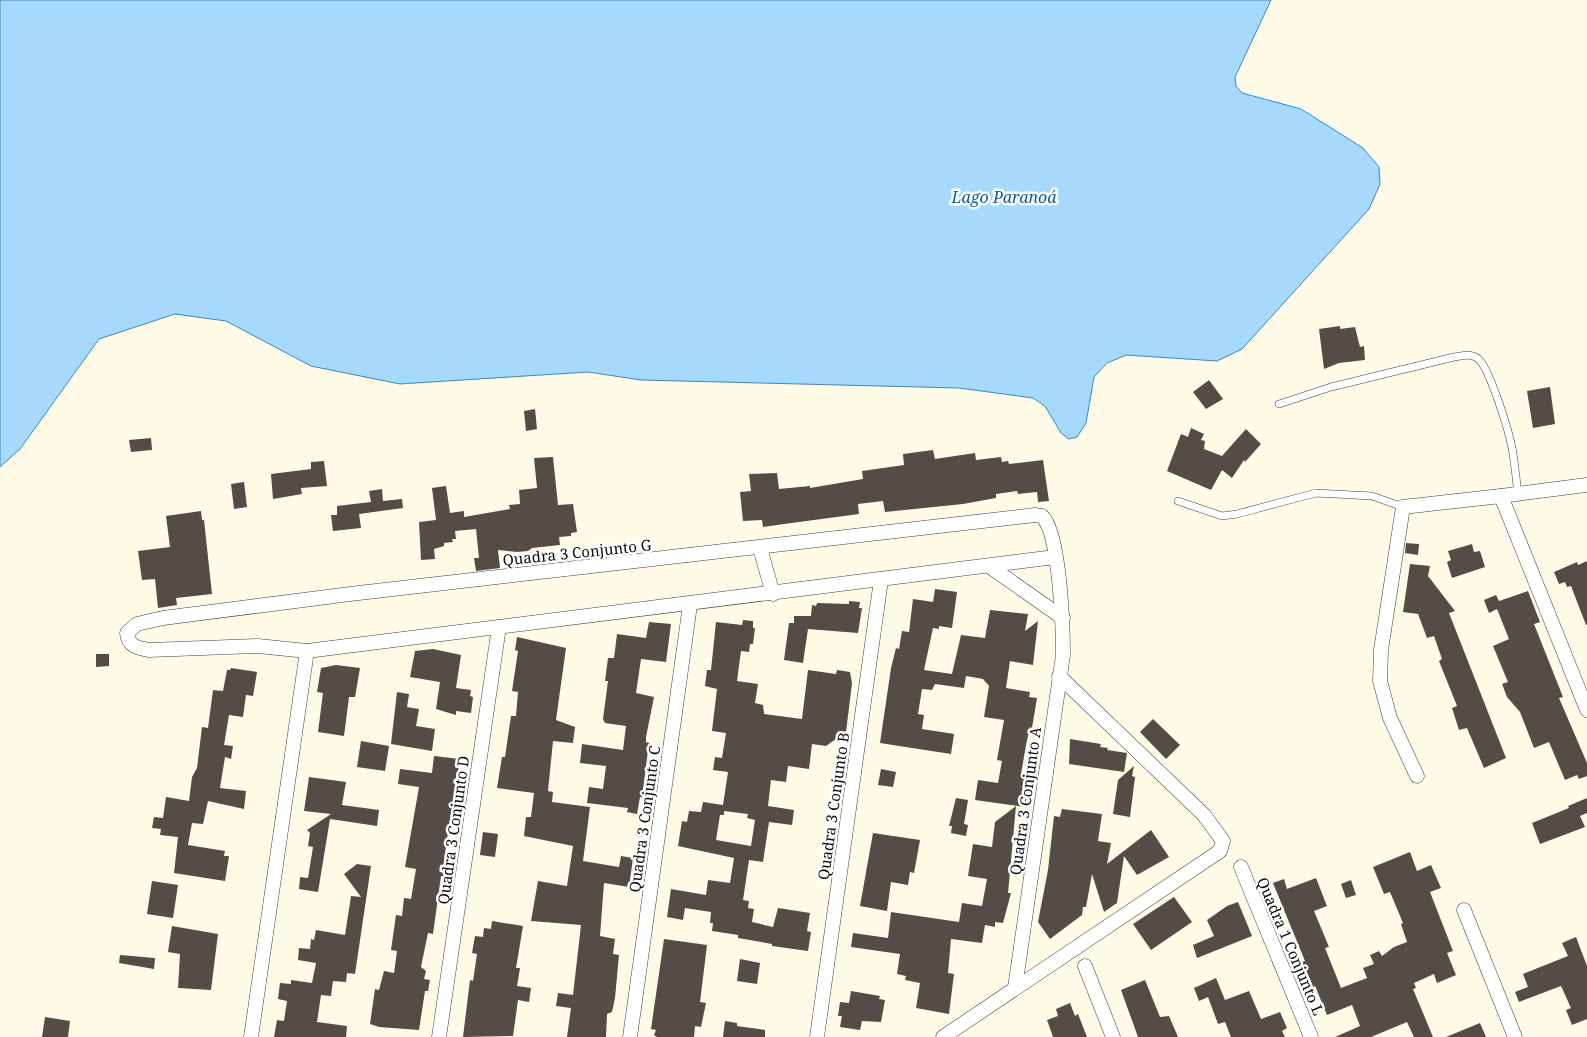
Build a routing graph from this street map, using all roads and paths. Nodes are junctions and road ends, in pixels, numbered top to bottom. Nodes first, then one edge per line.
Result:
1 (1279, 404) dead end
2 (1587, 485) edge
3 (1518, 495) junction
4 (1501, 496) junction
5 (1178, 501) dead end
6 (1403, 507) junction
7 (1035, 515) joint
8 (760, 548) junction
9 (1055, 557) junction
10 (989, 566) junction
11 (881, 580) junction
12 (773, 594) junction
13 (690, 605) junction
14 (1063, 618) junction
15 (500, 627) junction
16 (308, 651) junction
17 (1059, 676) junction
18 (1587, 710) edge
19 (1417, 776) dead end
20 (1241, 867) dead end
21 (1464, 910) dead end
22 (1085, 966) dead end
23 (1016, 988) junction
24 (251, 1037) edge
25 (439, 1037) edge
26 (630, 1037) edge
27 (817, 1037) edge
28 (943, 1037) edge
29 (1113, 1037) edge
30 (1311, 1037) edge
31 (1514, 1037) edge

1 - 3 lane
2 - 3 street
3 - 4 street
4 - 6 street
4 - 18 street
5 - 6 lane
6 - 19 street
7 - 8 street, Quadra 3 Conjunto G
7 - 9 street, Quadra 3 Conjunto A
8 - 12 street
8 - 16 street, Quadra 3 Conjunto G
9 - 10 street
9 - 14 street, Quadra 3 Conjunto A
10 - 11 street
10 - 14 street
11 - 12 street
11 - 27 street, Quadra 3 Conjunto B
12 - 13 street
13 - 15 street
13 - 26 street, Quadra 3 Conjunto C
14 - 17 street, Quadra 3 Conjunto A
15 - 16 street
15 - 25 street, Quadra 3 Conjunto D
16 - 24 street
17 - 23 street, Quadra 3 Conjunto A
17 - 23 street
20 - 30 street, Quadra 1 Conjunto L
21 - 31 street
22 - 29 street
23 - 28 street

